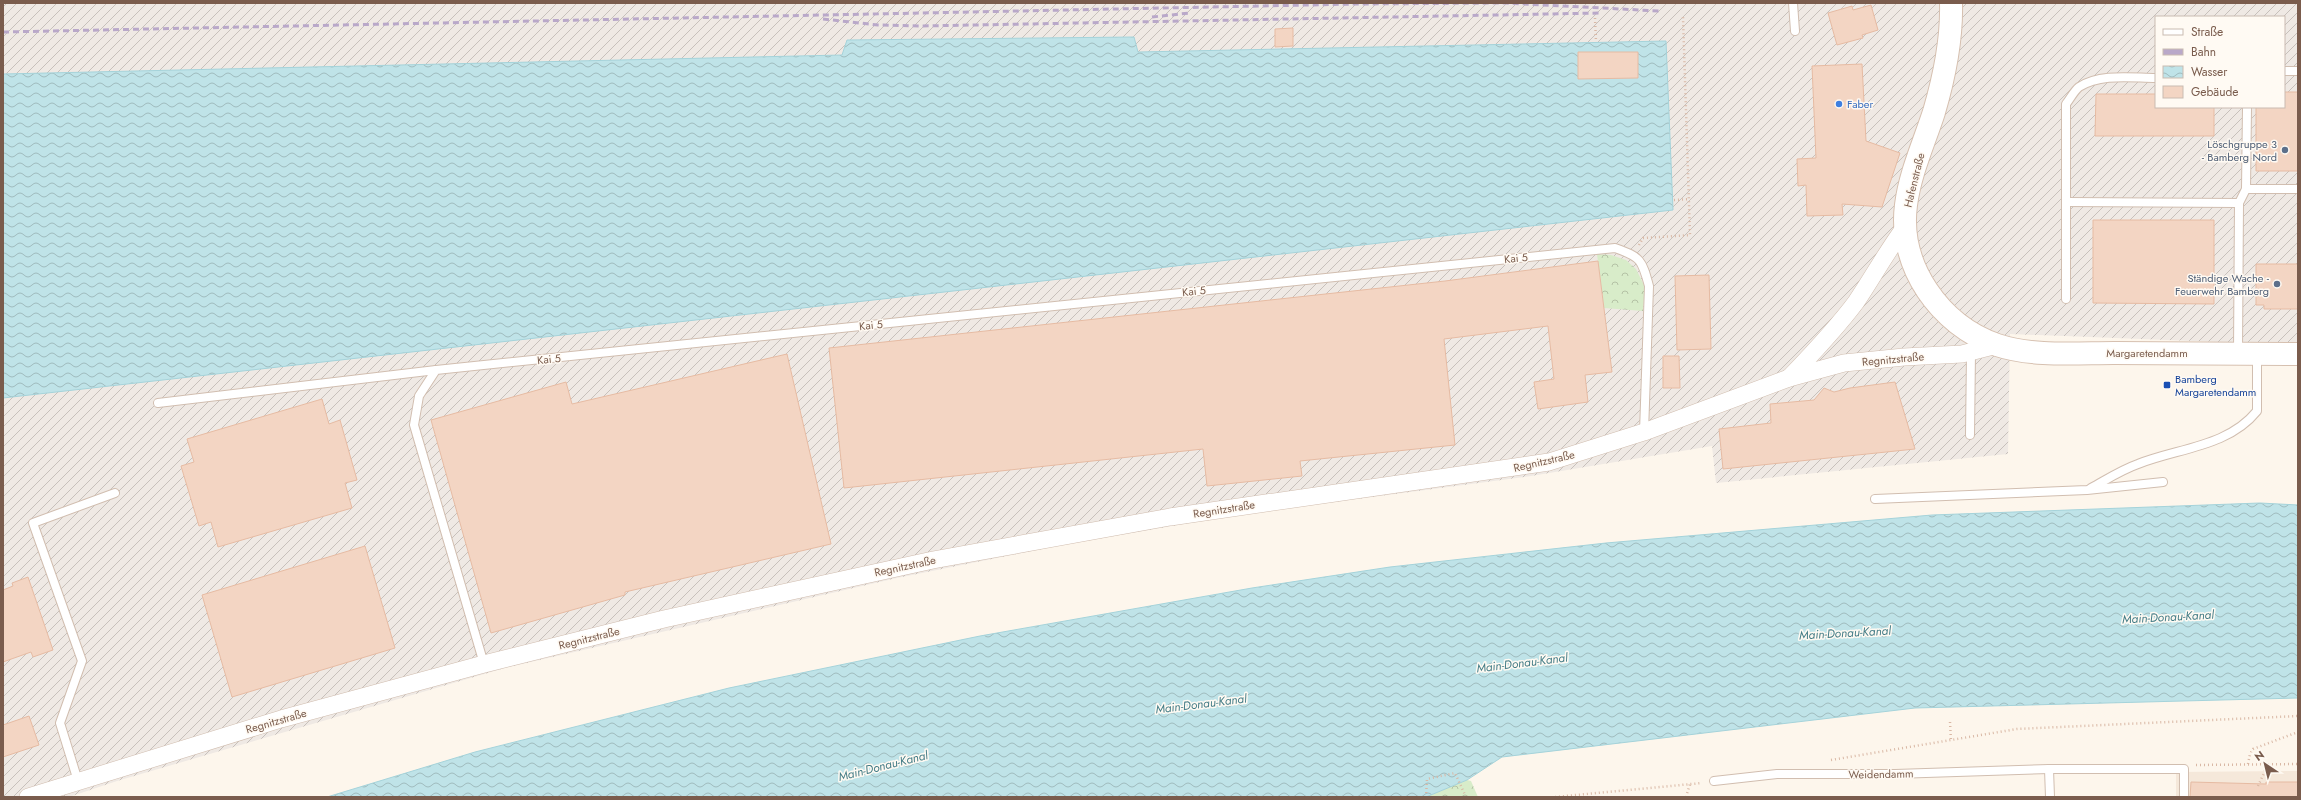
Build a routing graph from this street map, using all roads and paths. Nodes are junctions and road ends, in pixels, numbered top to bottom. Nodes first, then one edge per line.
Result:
1 (1793, 3) edge
2 (1951, 3) edge
3 (1683, 17) dead end
4 (1595, 18) dead end
5 (1795, 31) dead end
6 (1596, 42) dead end
7 (2285, 71) edge
8 (2298, 71) edge
9 (2155, 78) edge
10 (2247, 108) edge
11 (2246, 189) junction
12 (2298, 189) edge
13 (1689, 199) junction
14 (1674, 200) dead end
15 (2066, 202) junction
16 (2239, 203) junction
17 (1905, 227) junction
18 (1634, 254) junction
19 (2066, 299) dead end
20 (1997, 345) junction
21 (1971, 352) junction
22 (2248, 354) junction
23 (2298, 354) edge
24 (436, 370) junction
25 (1789, 378) junction
26 (158, 403) dead end
27 (1644, 432) junction
28 (1970, 435) dead end
29 (2163, 482) dead end
30 (2087, 490) junction
31 (115, 493) dead end
32 (1875, 499) dead end
33 (484, 664) junction
34 (2298, 716) edge
35 (1950, 722) dead end
36 (2298, 732) edge
37 (1950, 741) junction
38 (1823, 762) dead end
39 (2248, 764) junction
40 (2266, 764) junction
41 (2298, 764) edge
42 (2049, 769) junction
43 (2184, 769) junction
44 (78, 781) junction
45 (1714, 781) joint
46 (1690, 784) junction
47 (2258, 786) dead end
48 (28, 797) edge
49 (1426, 797) edge
50 (1466, 797) edge
51 (1555, 797) edge
52 (1686, 797) edge
53 (2050, 797) edge
54 (2184, 797) edge

1 - 5 lane
2 - 17 street, Hafenstraße
3 - 13 path
4 - 6 path
7 - 8 lane
9 - 15 lane
10 - 11 lane
11 - 12 lane
11 - 16 lane
13 - 14 path
13 - 18 path
15 - 16 lane
15 - 19 lane
16 - 22 lane
17 - 20 street, Hafenstraße
17 - 25 street, Regnitzstraße
18 - 24 lane, Kai 5
18 - 27 lane
20 - 21 street, Regnitzstraße
20 - 22 street, Margaretendamm
21 - 25 street, Regnitzstraße
21 - 28 lane
22 - 23 street, Margaretendamm
22 - 30 lane
24 - 26 lane, Kai 5
24 - 33 lane
25 - 27 street, Regnitzstraße
27 - 33 street, Regnitzstraße
29 - 30 lane
30 - 32 lane
31 - 44 lane
33 - 44 street, Regnitzstraße
34 - 37 path
35 - 37 path
36 - 39 path
37 - 38 path
39 - 40 path
39 - 43 path
40 - 41 path
40 - 47 path
42 - 43 lane, Weidendamm
42 - 45 lane, Weidendamm
42 - 53 lane
43 - 54 lane
44 - 48 street, Regnitzstraße
45 - 46 path
46 - 51 path
46 - 52 path
49 - 50 path

